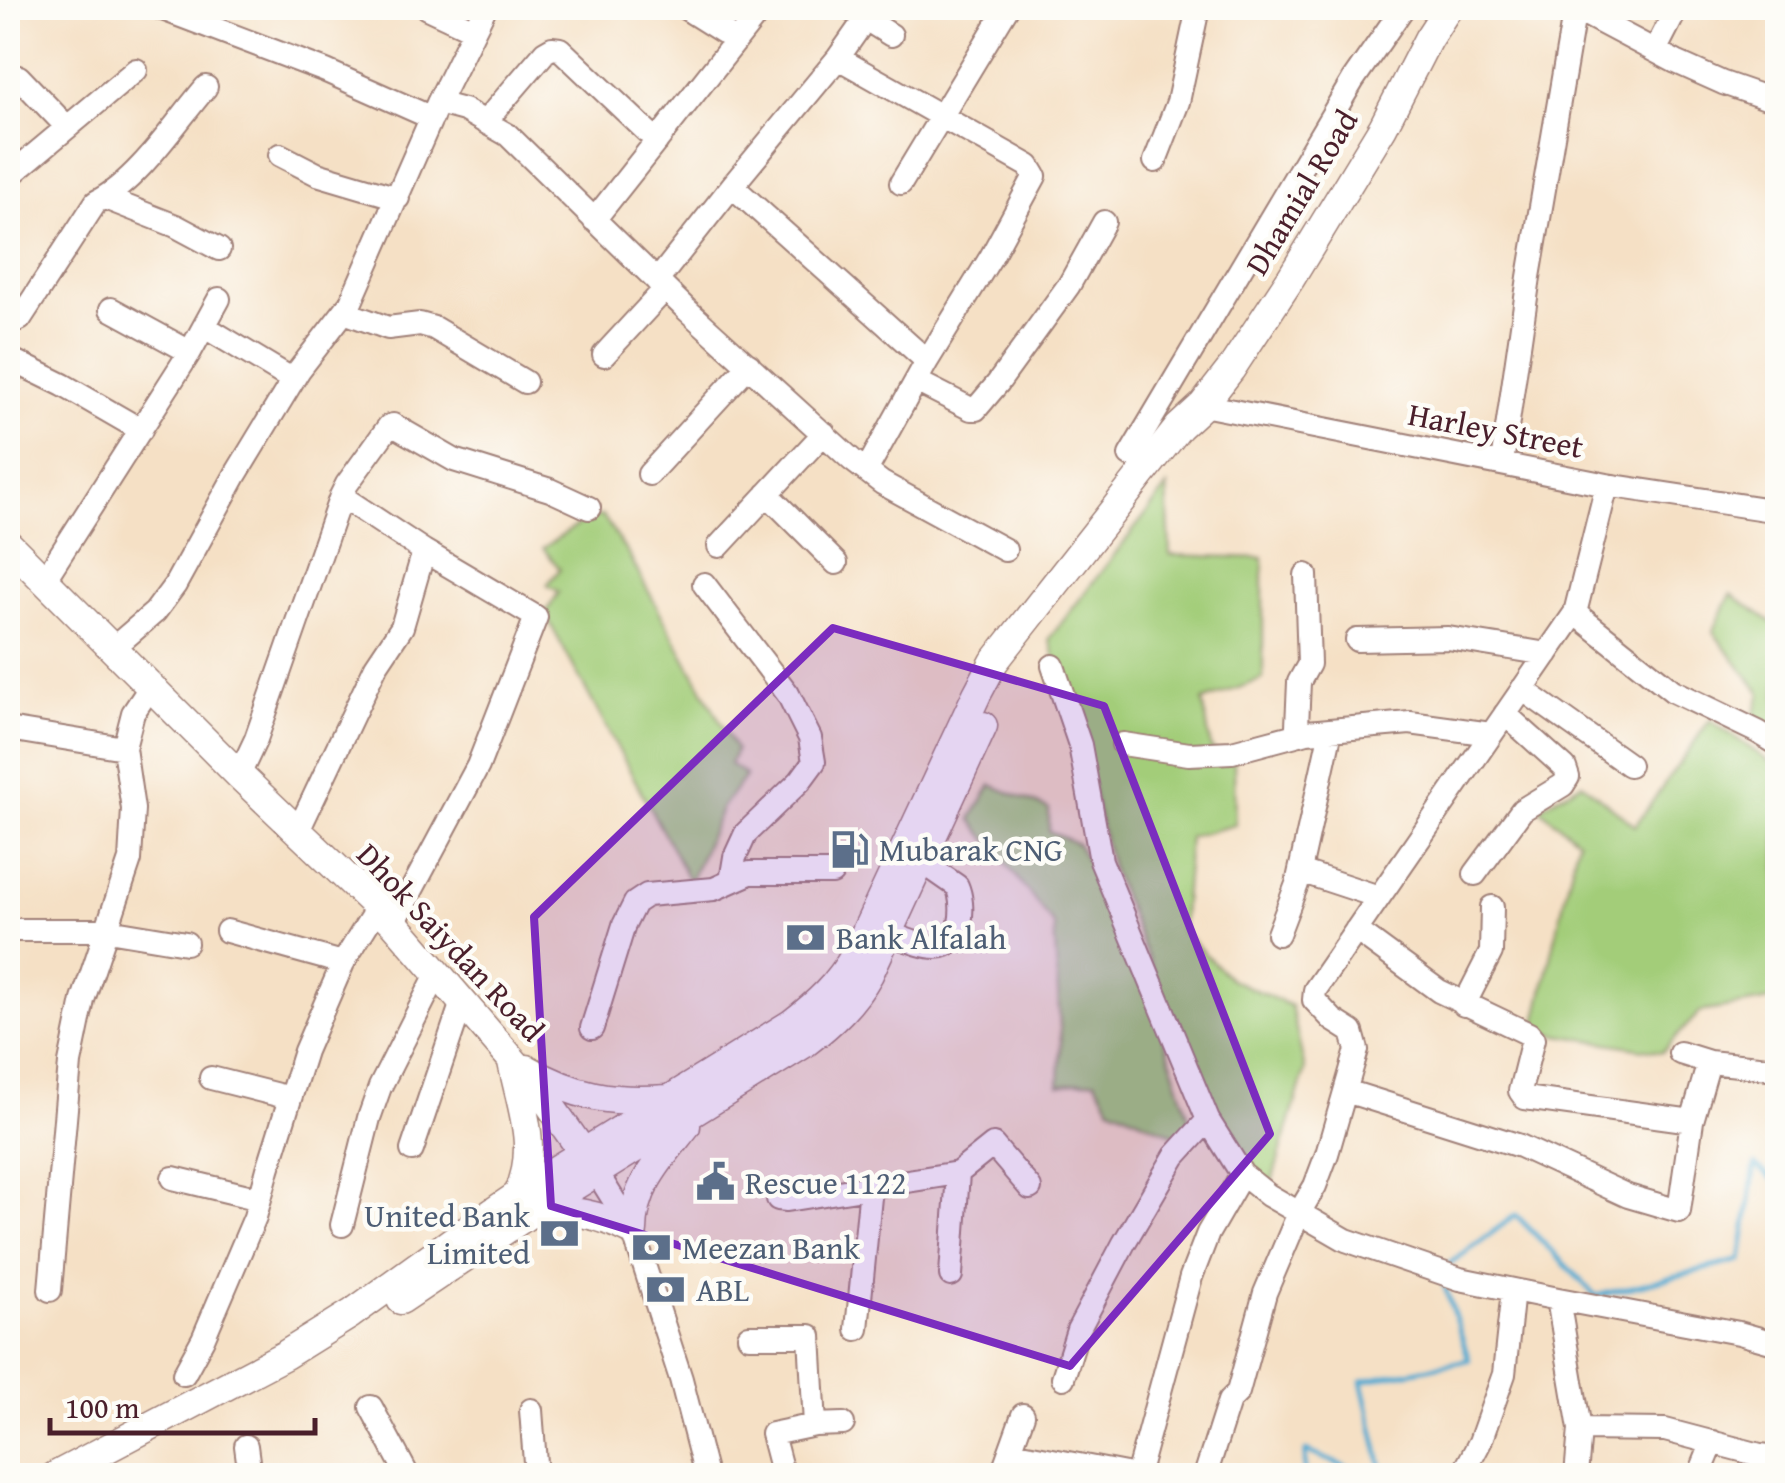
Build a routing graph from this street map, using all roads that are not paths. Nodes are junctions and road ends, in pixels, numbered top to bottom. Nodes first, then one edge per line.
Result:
1 (160, 8) edge
2 (427, 8) edge
3 (486, 8) edge
4 (685, 8) edge
5 (762, 8) edge
6 (1007, 8) edge
7 (1198, 8) edge
8 (1403, 8) edge
9 (1448, 8) edge
10 (1574, 8) edge
11 (1677, 8) edge
12 (862, 11) edge
13 (474, 30) junction
14 (891, 35) dead end
15 (736, 40) junction
16 (1656, 52) junction
17 (838, 58) junction
18 (136, 70) dead end
19 (8, 82) edge
20 (206, 86) dead end
21 (1778, 102) edge
22 (435, 110) junction
23 (940, 116) junction
24 (485, 122) junction
25 (67, 127) junction
26 (657, 141) junction
27 (280, 155) dead end
28 (1155, 162) dead end
29 (8, 174) edge
30 (901, 183) dead end
31 (732, 186) junction
32 (106, 198) junction
33 (398, 198) junction
34 (594, 220) junction
35 (1104, 222) dead end
36 (220, 250) dead end
37 (661, 285) junction
38 (219, 300) dead end
39 (111, 309) dead end
40 (8, 312) edge
41 (344, 312) junction
42 (205, 327) junction
43 (190, 352) junction
44 (604, 355) dead end
45 (8, 358) edge
46 (748, 365) junction
47 (921, 371) junction
48 (293, 380) junction
49 (525, 382) dead end
50 (1203, 405) junction
51 (141, 430) junction
52 (824, 434) junction
53 (1130, 455) dead end
54 (1502, 463) junction
55 (866, 471) junction
56 (649, 474) dead end
57 (1607, 485) junction
58 (767, 494) junction
59 (342, 496) junction
60 (589, 508) dead end
61 (1778, 511) edge
62 (8, 544) edge
63 (719, 546) dead end
64 (1005, 550) dead end
65 (424, 551) junction
66 (836, 563) dead end
67 (1306, 575) dead end
68 (44, 582) junction
69 (704, 584) dead end
70 (1575, 613) junction
71 (1357, 640) dead end
72 (112, 649) junction
73 (1547, 654) junction
74 (1052, 666) dead end
75 (151, 686) junction
76 (1522, 690) junction
77 (1505, 714) junction
78 (8, 729) edge
79 (1331, 730) junction
80 (1300, 734) junction
81 (1491, 734) junction
82 (1123, 744) dead end
83 (1778, 744) edge
84 (124, 748) junction
85 (1629, 765) dead end
86 (238, 774) junction
87 (298, 831) junction
88 (910, 871) junction
89 (1300, 872) junction
90 (832, 873) dead end
91 (1476, 874) dead end
92 (732, 882) junction
93 (1379, 896) junction
94 (1492, 906) dead end
95 (386, 916) junction
96 (8, 930) edge
97 (108, 930) junction
98 (1356, 930) junction
99 (228, 931) dead end
100 (888, 933) junction
101 (1278, 934) dead end
102 (186, 943) dead end
103 (343, 963) junction
104 (437, 974) junction
105 (462, 1002) junction
106 (1464, 1005) junction
107 (592, 1028) dead end
108 (1680, 1053) dead end
109 (510, 1056) junction
110 (1709, 1062) junction
111 (1778, 1069) edge
112 (211, 1078) dead end
113 (1346, 1091) junction
114 (290, 1098) junction
115 (671, 1099) junction
116 (700, 1110) junction
117 (1208, 1120) junction
118 (1692, 1121) junction
119 (412, 1150) dead end
120 (591, 1163) junction
121 (958, 1173) junction
122 (1242, 1174) junction
123 (174, 1178) dead end
124 (871, 1187) junction
125 (1030, 1188) dead end
126 (260, 1198) junction
127 (778, 1199) dead end
128 (523, 1205) junction
129 (1298, 1213) junction
130 (342, 1226) dead end
131 (634, 1231) junction
132 (951, 1275) dead end
133 (50, 1290) dead end
134 (1513, 1290) junction
135 (1558, 1299) junction
136 (857, 1329) dead end
137 (749, 1336) dead end
138 (1778, 1344) edge
139 (184, 1374) dead end
140 (1063, 1378) dead end
141 (371, 1407) dead end
142 (531, 1410) dead end
143 (1023, 1416) dead end
144 (843, 1424) dead end
145 (815, 1425) junction
146 (1580, 1429) junction
147 (1713, 1442) junction
148 (246, 1446) dead end
149 (1010, 1452) junction
150 (1778, 1458) edge
151 (55, 1476) edge
152 (83, 1476) edge
153 (250, 1476) edge
154 (408, 1476) edge
155 (536, 1476) edge
156 (706, 1476) edge
157 (783, 1476) edge
158 (1001, 1476) edge
159 (1136, 1476) edge
160 (1206, 1476) edge
161 (1462, 1476) edge
162 (1576, 1476) edge
163 (1699, 1476) edge

1 - 22 street
2 - 13 street
3 - 13 street
4 - 15 street
5 - 15 street
6 - 23 street
7 - 28 street
8 - 53 street
9 - 50 main road, Dhamial Road
10 - 16 street
10 - 54 street
11 - 16 street
12 - 14 street
12 - 17 street
13 - 22 street
15 - 26 street
16 - 21 street
17 - 23 street
17 - 31 street
18 - 25 street
19 - 25 street
20 - 32 street
22 - 24 street
22 - 33 street
23 - 30 street
23 - 47 street
24 - 26 street
24 - 34 street
25 - 29 street
26 - 34 street
27 - 33 street
31 - 37 street
31 - 47 street
32 - 36 street
32 - 40 street
33 - 41 street
34 - 37 street
35 - 47 street
37 - 44 street
37 - 46 street
38 - 42 street
39 - 43 street
41 - 48 street
41 - 49 street
42 - 43 street
42 - 48 street
43 - 51 street
45 - 51 street
46 - 52 street
46 - 56 street
47 - 55 street
48 - 72 street
50 - 54 street, Harley Street
50 - 88 main road, Dhamial Road
51 - 68 street
52 - 55 street
52 - 58 street
54 - 57 street, Harley Street
55 - 64 street
57 - 61 street, Harley Street
57 - 70 street
58 - 63 street
58 - 66 street
59 - 60 street
59 - 65 street
59 - 86 street
62 - 68 main road, Dhok Saiydan Road
65 - 87 street
65 - 95 street
67 - 80 street
68 - 72 main road, Dhok Saiydan Road
69 - 92 street
70 - 73 street
70 - 83 street
71 - 73 street
72 - 75 main road, Dhok Saiydan Road
73 - 76 street
74 - 117 street
75 - 84 street
75 - 86 main road, Dhok Saiydan Road
76 - 77 street
76 - 85 street
77 - 81 street
77 - 91 street
78 - 84 street
79 - 80 street
79 - 81 street
79 - 89 street
80 - 82 street
81 - 93 street
84 - 97 street
86 - 87 main road, Dhok Saiydan Road
87 - 95 main road, Dhok Saiydan Road
88 - 100 main road
88 - 100 street
88 - 115 main road
89 - 93 street
89 - 101 street
90 - 92 street
92 - 107 street
93 - 98 street
94 - 106 street
95 - 103 street
95 - 104 main road, Dhok Saiydan Road
96 - 97 street
97 - 102 street
97 - 133 street
98 - 106 street
98 - 113 street
99 - 103 street
100 - 116 main road
103 - 114 street
104 - 105 main road, Dhok Saiydan Road
104 - 130 street
105 - 109 main road, Dhok Saiydan Road
105 - 119 street
106 - 118 street
108 - 110 street
109 - 115 main road
109 - 120 main road, Dhok Saiydan Road
109 - 128 main road
110 - 111 street
110 - 118 street
112 - 114 street
113 - 118 street
113 - 129 street
114 - 126 street
115 - 120 main road
116 - 120 main road
116 - 131 main road
117 - 122 street
117 - 140 street
120 - 128 main road
120 - 131 street, Dhok Saiydan Road
121 - 124 street
121 - 125 street
121 - 132 street
122 - 129 street
122 - 159 street
123 - 126 street
124 - 127 street
124 - 136 street
126 - 139 street
128 - 131 main road
128 - 151 main road
128 - 152 main road
129 - 134 street
129 - 160 street
131 - 156 street, Dhok Saiydan Road
134 - 135 street
134 - 161 street
135 - 138 street
135 - 146 street
137 - 145 street
141 - 154 street
142 - 155 street
143 - 149 street
144 - 145 street
145 - 157 street
146 - 147 street
146 - 162 street
147 - 150 street
147 - 163 street
148 - 153 street
149 - 158 street
149 - 159 street

